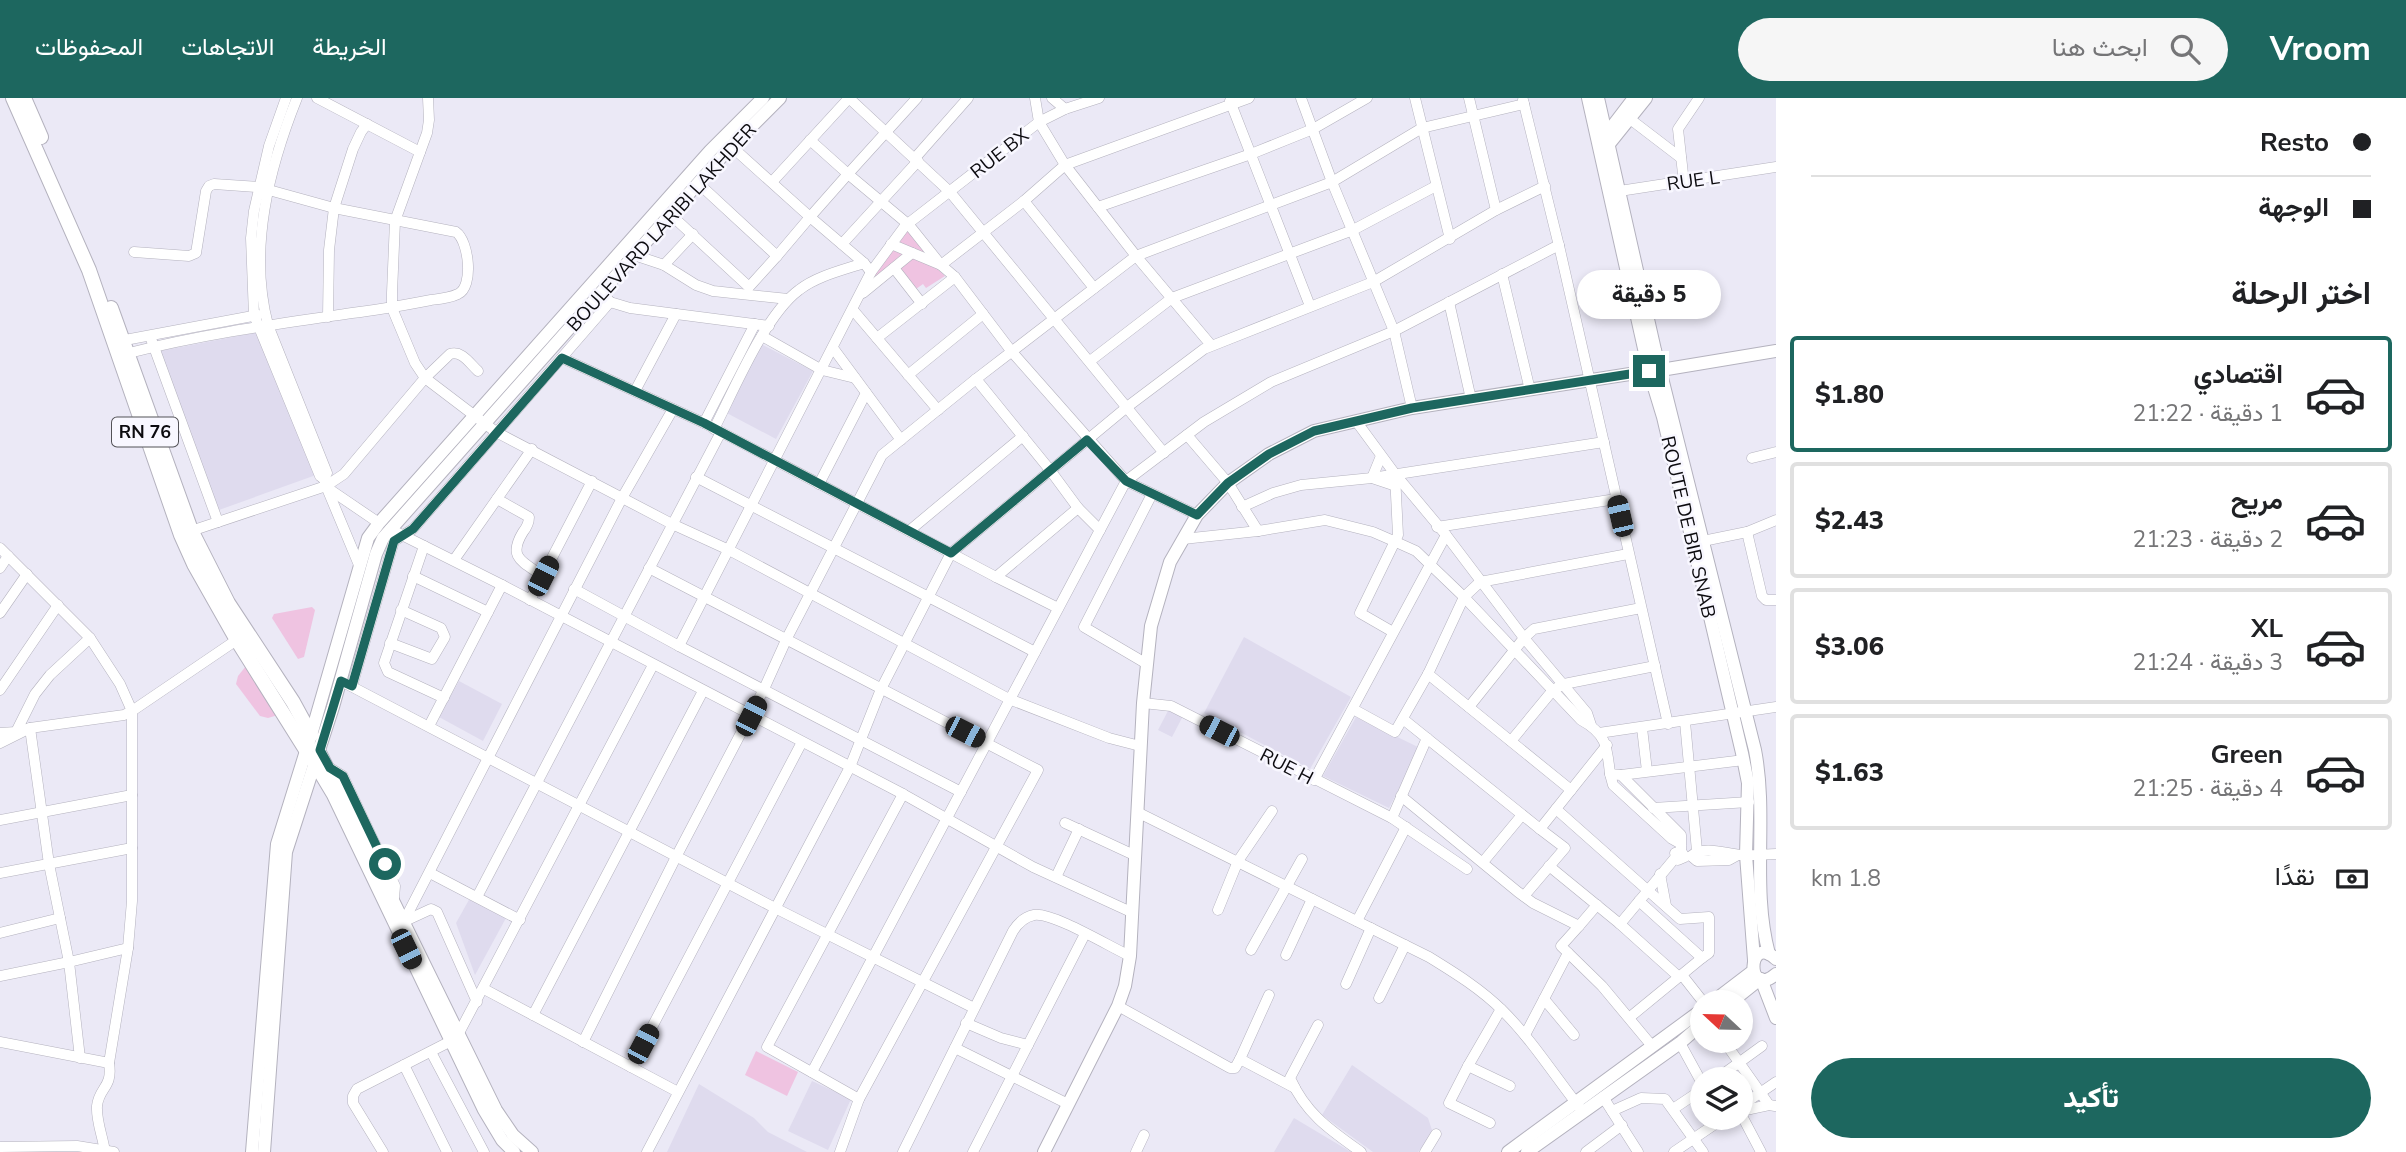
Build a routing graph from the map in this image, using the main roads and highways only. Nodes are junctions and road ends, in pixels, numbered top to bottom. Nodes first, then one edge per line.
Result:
1 (13, 98) edge
2 (24, 98) edge
3 (763, 98) edge
4 (780, 98) edge
5 (1587, 98) edge
6 (1598, 98) edge
7 (1634, 98) edge
8 (1646, 98) edge
9 (1603, 144) junction
10 (1776, 351) edge
11 (1656, 371) junction
12 (480, 420) junction
13 (390, 529) junction
14 (186, 532) junction
15 (255, 657) junction
16 (293, 702) junction
17 (321, 702) junction
18 (1739, 712) junction
19 (311, 735) junction
20 (313, 750) junction
21 (315, 764) junction
22 (334, 795) junction
23 (303, 797) junction
24 (1748, 855) junction
25 (399, 923) junction
26 (1763, 928) junction
27 (1776, 941) edge
28 (1774, 956) edge
29 (1757, 972) junction
30 (1776, 974) edge
31 (1730, 990) edge
32 (1744, 990) edge
33 (1754, 994) edge
34 (1770, 1003) junction
35 (1690, 1018) edge
36 (1776, 1018) edge
37 (1690, 1034) edge
38 (457, 1037) junction
39 (1579, 1107) junction
40 (252, 1152) edge
41 (264, 1152) edge
42 (514, 1152) edge
43 (532, 1152) edge
44 (1044, 1152) edge
45 (1508, 1152) edge
46 (1527, 1152) edge

1 - 14 highway, RN 76
2 - 14 highway, RN 76
3 - 12 main road, BOULEVARD LARIBI LAKHDER
4 - 12 main road, BOULEVARD LARIBI LAKHDER
5 - 9 main road, ROUTE DE BIR SNAB
6 - 9 main road, ROUTE DE BIR SNAB
7 - 9 main road
8 - 9 main road
9 - 11 main road, ROUTE DE BIR SNAB
10 - 11 main road
11 - 18 main road, ROUTE DE BIR SNAB
11 - 18 main road, ROUTE DE BIR SNAB
11 - 44 main road
12 - 13 main road, BOULEVARD LARIBI LAKHDER
13 - 17 main road, BOULEVARD LARIBI LAKHDER
13 - 20 main road, BOULEVARD LARIBI LAKHDER
14 - 15 highway, RN 76
15 - 16 highway, RN 76
15 - 20 highway, RN 76
16 - 17 main road
16 - 19 highway, RN 76
17 - 19 main road, BOULEVARD LARIBI LAKHDER
18 - 24 main road, ROUTE DE BIR SNAB
18 - 24 main road, ROUTE DE BIR SNAB
19 - 20 main road, BOULEVARD LARIBI LAKHDER
20 - 21 main road, RN 76
20 - 25 main road, RN 76
20 - 40 main road
21 - 22 main road, RN 76
21 - 23 main road
22 - 23 main road
22 - 25 main road, RN 76
23 - 41 main road
24 - 26 main road, ROUTE DE BIR SNAB
24 - 29 main road, ROUTE DE BIR SNAB
25 - 38 main road, RN 76
26 - 27 main road
26 - 28 main road, ROUTE DE BIR SNAB
28 - 29 main road
29 - 30 main road
29 - 31 main road
29 - 32 main road
29 - 34 main road, ROUTE DE BIR SNAB
33 - 34 main road
34 - 36 main road, ROUTE DE BIR SNAB
35 - 39 main road
37 - 39 main road
38 - 42 main road, RN 76
38 - 43 main road, RN 76
39 - 45 main road
39 - 46 main road

